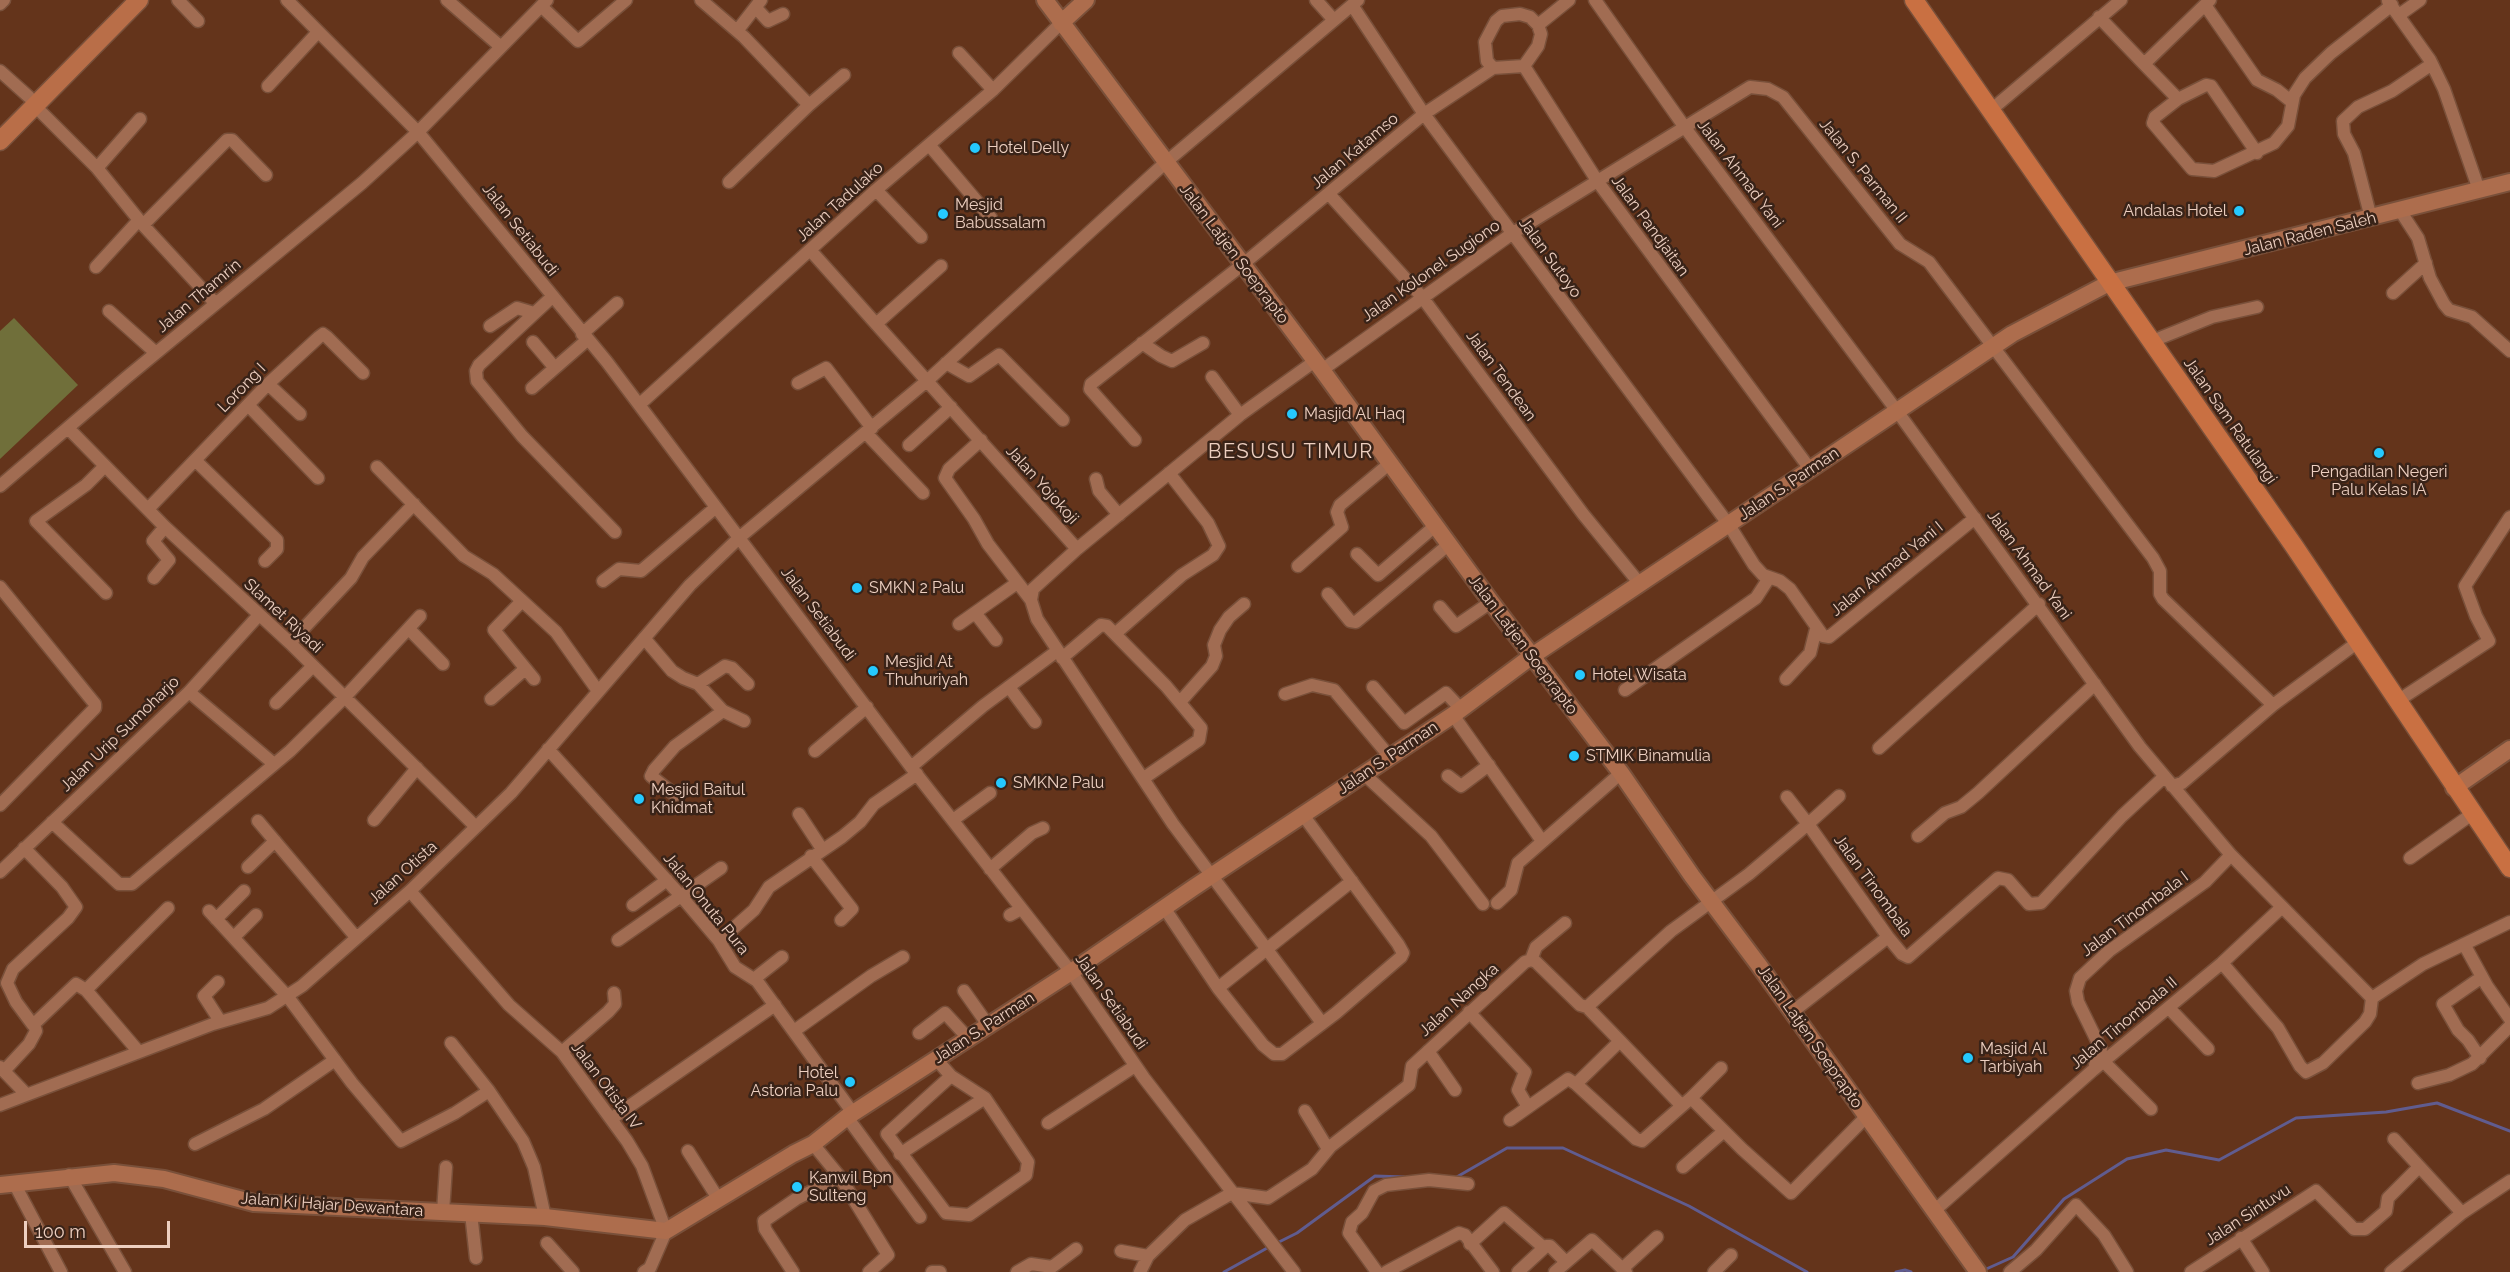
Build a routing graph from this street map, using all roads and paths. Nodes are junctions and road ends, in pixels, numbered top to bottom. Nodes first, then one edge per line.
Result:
1 (4, 0) edge
2 (124, 0) edge
3 (139, 0) edge
4 (178, 0) edge
5 (287, 0) edge
6 (447, 0) edge
7 (701, 0) edge
8 (1046, 0) edge
9 (1086, 0) edge
10 (1316, 0) edge
11 (1569, 0) edge
12 (1595, 0) edge
13 (1914, 0) edge
14 (2121, 0) edge
15 (2420, 0) edge
16 (1355, 2) edge
17 (2207, 2) edge
18 (0, 3) edge
19 (544, 3) edge
20 (625, 4) edge
21 (758, 4) edge
22 (2392, 7) edge
23 (783, 14) dead end
24 (2099, 18) junction
25 (1333, 19) junction
26 (198, 21) dead end
27 (1061, 23) junction
28 (1538, 25) junction
29 (737, 31) junction
30 (318, 32) junction
31 (501, 47) junction
32 (959, 53) dead end
33 (2144, 64) junction
34 (2432, 64) junction
35 (1524, 66) junction
36 (1493, 68) junction
37 (0, 71) edge
38 (844, 75) dead end
39 (268, 86) dead end
40 (993, 90) junction
41 (2178, 99) junction
42 (32, 102) junction
43 (2292, 102) junction
44 (809, 105) junction
45 (1991, 110) junction
46 (1424, 114) junction
47 (140, 119) dead end
48 (0, 126) edge
49 (1686, 129) junction
50 (418, 132) junction
51 (0, 141) edge
52 (930, 146) junction
53 (2257, 153) junction
54 (1165, 164) junction
55 (97, 168) junction
56 (266, 175) dead end
57 (729, 182) dead end
58 (1598, 182) junction
59 (2510, 182) edge
60 (876, 190) junction
61 (2479, 190) junction
62 (1329, 194) junction
63 (2401, 212) junction
64 (991, 218) dead end
65 (2371, 218) junction
66 (141, 222) junction
67 (1513, 233) junction
68 (921, 237) dead end
69 (811, 251) junction
70 (2426, 263) junction
71 (1242, 265) junction
72 (941, 266) dead end
73 (96, 267) dead end
74 (2109, 283) junction
75 (2393, 293) dead end
76 (552, 297) junction
77 (1422, 297) junction
78 (215, 303) junction
79 (617, 303) dead end
80 (2257, 307) dead end
81 (109, 311) dead end
82 (534, 313) junction
83 (876, 324) junction
84 (490, 326) dead end
85 (584, 337) junction
86 (533, 342) dead end
87 (2150, 342) junction
88 (1142, 343) junction
89 (1203, 343) dead end
90 (1993, 346) junction
91 (2510, 351) edge
92 (156, 353) junction
93 (946, 363) junction
94 (1318, 365) junction
95 (555, 368) junction
96 (363, 374) dead end
97 (1212, 377) dead end
98 (928, 380) junction
99 (798, 383) dead end
100 (268, 384) junction
101 (532, 388) dead end
102 (640, 404) junction
103 (248, 405) junction
104 (951, 407) junction
105 (1897, 411) junction
106 (300, 414) dead end
107 (1240, 415) junction
108 (1063, 420) dead end
109 (68, 428) junction
110 (869, 430) junction
111 (981, 440) junction
112 (1135, 440) dead end
113 (909, 445) dead end
114 (196, 461) junction
115 (1389, 464) junction
116 (105, 466) junction
117 (377, 467) dead end
118 (1810, 469) junction
119 (1169, 473) junction
120 (318, 478) dead end
121 (1096, 479) dead end
122 (0, 486) edge
123 (923, 493) dead end
124 (414, 504) junction
125 (715, 508) junction
126 (148, 509) junction
127 (1119, 515) junction
128 (2510, 517) edge
129 (1975, 518) junction
130 (1729, 525) junction
131 (165, 526) junction
132 (1435, 526) junction
133 (615, 532) dead end
134 (740, 537) junction
135 (1449, 545) junction
136 (1077, 549) junction
137 (1357, 554) dead end
138 (265, 561) dead end
139 (1298, 566) dead end
140 (154, 578) dead end
141 (1768, 578) junction
142 (603, 581) dead end
143 (1017, 583) junction
144 (1640, 584) junction
145 (0, 587) edge
146 (106, 593) dead end
147 (1328, 594) dead end
148 (522, 600) junction
149 (1031, 600) junction
150 (1491, 602) junction
151 (1244, 604) dead end
152 (2039, 604) junction
153 (1440, 607) dead end
154 (976, 614) junction
155 (259, 615) junction
156 (420, 616) dead end
157 (959, 624) dead end
158 (409, 629) junction
159 (1816, 629) junction
160 (1116, 633) junction
161 (644, 638) junction
162 (996, 640) dead end
163 (2358, 642) junction
164 (290, 643) junction
165 (1060, 655) junction
166 (1532, 656) junction
167 (442, 664) dead end
168 (313, 666) junction
169 (524, 670) junction
170 (534, 679) dead end
171 (1786, 679) dead end
172 (698, 684) junction
173 (748, 684) dead end
174 (2095, 684) junction
175 (1009, 687) junction
176 (1373, 687) dead end
177 (1625, 690) dead end
178 (598, 691) junction
179 (189, 692) junction
180 (1285, 694) dead end
181 (345, 697) junction
182 (491, 699) dead end
183 (2399, 700) junction
184 (1180, 702) junction
185 (276, 703) dead end
186 (2273, 705) junction
187 (867, 707) junction
188 (723, 711) junction
189 (1457, 712) junction
190 (744, 721) dead end
191 (1035, 722) dead end
192 (1404, 723) junction
193 (1417, 739) junction
194 (1879, 748) dead end
195 (548, 749) junction
196 (2510, 749) edge
197 (815, 751) dead end
198 (1390, 757) junction
199 (274, 764) junction
200 (1489, 765) junction
201 (417, 768) junction
202 (914, 770) junction
203 (1621, 773) junction
204 (1364, 774) junction
205 (1448, 776) dead end
206 (1144, 778) junction
207 (2168, 781) junction
208 (2454, 788) junction
209 (990, 793) dead end
210 (675, 795) dead end
211 (1839, 796) dead end
212 (1787, 797) dead end
213 (0, 805) edge
214 (799, 814) dead end
215 (2472, 814) junction
216 (1303, 815) junction
217 (374, 820) dead end
218 (953, 820) junction
219 (258, 821) dead end
220 (52, 822) junction
221 (1809, 824) junction
222 (476, 827) junction
223 (1043, 828) dead end
224 (1918, 836) dead end
225 (275, 841) junction
226 (1542, 841) junction
227 (24, 848) junction
228 (816, 853) junction
229 (2231, 855) junction
230 (2410, 858) dead end
231 (248, 867) dead end
232 (722, 868) dead end
233 (990, 868) junction
234 (2510, 868) edge
235 (0, 872) edge
236 (1210, 876) junction
237 (667, 880) junction
238 (1352, 881) junction
239 (244, 891) dead end
240 (410, 891) junction
241 (681, 896) junction
242 (1497, 903) dead end
243 (1711, 903) junction
244 (1483, 904) dead end
245 (633, 905) dead end
246 (168, 908) dead end
247 (2281, 908) junction
248 (1165, 909) junction
249 (256, 915) dead end
250 (841, 920) dead end
251 (2510, 922) edge
252 (1565, 923) dead end
253 (356, 936) junction
254 (234, 937) junction
255 (1888, 937) junction
256 (618, 940) dead end
257 (719, 941) junction
258 (2464, 944) junction
259 (1266, 950) junction
260 (782, 957) dead end
261 (903, 957) dead end
262 (1531, 960) junction
263 (2222, 963) junction
264 (1071, 972) junction
265 (2482, 977) junction
266 (754, 979) junction
267 (218, 982) dead end
268 (1218, 988) junction
269 (86, 990) junction
270 (964, 991) dead end
271 (614, 993) dead end
272 (288, 997) junction
273 (2372, 998) junction
274 (775, 1005) junction
275 (1587, 1007) junction
276 (2169, 1008) junction
277 (1469, 1012) junction
278 (1791, 1013) junction
279 (2510, 1019) edge
280 (220, 1021) junction
281 (1323, 1023) junction
282 (34, 1025) junction
283 (988, 1025) junction
284 (2510, 1026) edge
285 (794, 1031) junction
286 (919, 1033) dead end
287 (968, 1038) junction
288 (1620, 1041) junction
289 (452, 1043) dead end
290 (2208, 1050) dead end
291 (138, 1051) junction
292 (1428, 1051) junction
293 (562, 1052) junction
294 (2480, 1058) junction
295 (936, 1059) junction
296 (335, 1060) junction
297 (2103, 1061) junction
298 (1135, 1066) junction
299 (1721, 1068) dead end
300 (2, 1069) edge
301 (2092, 1071) junction
302 (951, 1076) junction
303 (2418, 1083) dead end
304 (1576, 1084) junction
305 (1455, 1090) dead end
306 (489, 1091) junction
307 (26, 1094) junction
308 (985, 1098) junction
309 (1687, 1102) junction
310 (0, 1105) edge
311 (1528, 1107) junction
312 (2151, 1109) dead end
313 (1305, 1112) dead end
314 (850, 1115) junction
315 (1866, 1117) junction
316 (611, 1119) junction
317 (1510, 1120) dead end
318 (1048, 1124) dead end
319 (1724, 1131) junction
320 (2394, 1138) dead end
321 (195, 1144) dead end
322 (813, 1144) junction
323 (1328, 1149) junction
324 (688, 1151) dead end
325 (900, 1154) junction
326 (446, 1167) dead end
327 (1683, 1167) dead end
328 (2419, 1167) junction
329 (69, 1176) junction
330 (840, 1177) junction
331 (2510, 1181) edge
332 (7, 1184) edge
333 (1468, 1184) dead end
334 (1232, 1193) junction
335 (719, 1200) junction
336 (1934, 1211) junction
337 (443, 1212) junction
338 (471, 1213) junction
339 (2462, 1213) junction
340 (545, 1217) junction
341 (920, 1217) dead end
342 (666, 1232) junction
343 (1657, 1238) dead end
344 (2241, 1238) junction
345 (547, 1242) dead end
346 (1470, 1244) junction
347 (1544, 1247) junction
348 (1076, 1249) dead end
349 (1125, 1252) dead end
350 (1731, 1255) dead end
351 (1148, 1257) junction
352 (476, 1258) dead end
353 (1566, 1262) junction
354 (1974, 1267) edge
355 (1290, 1268) edge
356 (1046, 1269) edge
357 (1624, 1270) edge
358 (649, 1271) edge
359 (2194, 1271) edge
360 (61, 1272) edge
361 (125, 1272) edge
362 (573, 1272) edge
363 (793, 1272) edge
364 (868, 1272) edge
365 (932, 1272) edge
366 (940, 1272) edge
367 (1017, 1272) edge
368 (1140, 1272) edge
369 (1377, 1272) edge
370 (1386, 1272) edge
371 (1493, 1272) edge
372 (1518, 1272) edge
373 (1555, 1272) edge
374 (1714, 1272) edge
375 (2010, 1272) edge
376 (2127, 1272) edge
377 (2263, 1272) edge
378 (2391, 1272) edge

1 - 18 street
2 - 42 main road
3 - 42 main road
4 - 26 street
5 - 30 street, Jalan Setiabudi
6 - 31 street
7 - 29 street
8 - 27 street, Jalan Latjen Soeprapto
9 - 27 street
10 - 25 street
11 - 28 street
12 - 49 street, Jalan Ahmad Yani
13 - 45 highway, Jalan Sam Ratulangi
14 - 24 street
15 - 22 street
16 - 25 street, Jalan Otista
16 - 46 street, Jalan Sutoyo
17 - 33 street
17 - 43 street
19 - 20 street
19 - 31 street, Jalan Thamrin
21 - 23 street
21 - 29 street
22 - 34 street
22 - 43 street
24 - 33 street
24 - 45 street
25 - 54 street, Jalan Otista
27 - 40 street, Jalan Tadulako
27 - 54 street, Jalan Latjen Soeprapto
28 - 35 street
28 - 36 street
29 - 44 street
30 - 39 street
30 - 50 street, Jalan Setiabudi
31 - 50 street, Jalan Thamrin
32 - 40 street
33 - 41 street
34 - 61 street
34 - 65 street
35 - 36 street, Jalan Katamso
35 - 58 street, Jalan Pandjaitan
36 - 46 street, Jalan Katamso
37 - 42 street
38 - 44 street
40 - 52 street, Jalan Tadulako
41 - 53 street
41 - 53 street
42 - 48 main road
42 - 51 main road
42 - 55 street
43 - 53 street
44 - 57 street
45 - 74 highway, Jalan Sam Ratulangi
46 - 62 street, Jalan Katamso
46 - 67 street, Jalan Sutoyo
47 - 55 street
49 - 58 street, Jalan Kolonel Sugiono
49 - 90 street, Jalan S. Parman II
49 - 105 street, Jalan Ahmad Yani
50 - 76 street, Jalan Setiabudi
50 - 78 street, Jalan Thamrin
52 - 60 street, Jalan Tadulako
52 - 64 street
54 - 71 street, Jalan Latjen Soeprapto
54 - 93 street, Jalan Otista
55 - 66 street
56 - 66 street
58 - 67 street, Jalan Kolonel Sugiono
58 - 118 street, Jalan Pandjaitan
59 - 61 street, Jalan Raden Saleh
60 - 68 street
60 - 69 street, Jalan Tadulako
61 - 63 street, Jalan Raden Saleh
62 - 71 street, Jalan Katamso
62 - 77 street, Jalan Tendean
63 - 65 street, Jalan Raden Saleh
63 - 70 street
65 - 74 street, Jalan Raden Saleh
66 - 73 street
66 - 78 street
67 - 77 street, Jalan Kolonel Sugiono
67 - 130 street, Jalan Sutoyo
69 - 83 street, Jalan Yojokoji
69 - 102 street, Jalan Tadulako
70 - 75 street
70 - 91 street
71 - 88 street, Jalan Katamso
71 - 94 street, Jalan Latjen Soeprapto
72 - 83 street
74 - 87 highway, Jalan Sam Ratulangi
74 - 90 street, Jalan S. Parman
76 - 82 street
76 - 85 street, Jalan Setiabudi
77 - 94 street, Jalan Kolonel Sugiono
77 - 144 street, Jalan Tendean
78 - 92 street, Jalan Thamrin
79 - 85 street
80 - 87 street
81 - 92 street
82 - 84 street
82 - 133 street
83 - 98 street, Jalan Yojokoji
85 - 95 street
85 - 102 street, Jalan Setiabudi
86 - 95 street
87 - 163 highway, Jalan Sam Ratulangi
88 - 89 street
88 - 112 street, Jalan Katamso
90 - 105 street, Jalan S. Parman
90 - 186 street, Jalan S. Parman II
92 - 109 street, Jalan Thamrin
93 - 98 street, Jalan Otista
93 - 108 street
94 - 107 street, Jalan Kolonel Sugiono
94 - 115 street, Jalan Latjen Soeprapto
95 - 101 street
96 - 100 street, Lorong I
97 - 107 street
98 - 104 street, Jalan Yojokoji
98 - 110 street, Jalan Otista
99 - 110 street
100 - 103 street, Lorong I
100 - 106 street
102 - 125 street, Jalan Setiabudi
103 - 114 street, Lorong I
103 - 120 street
104 - 111 street, Jalan Yojokoji
104 - 113 street
105 - 118 street, Jalan S. Parman
105 - 129 street, Jalan Ahmad Yani
107 - 119 street, Jalan Kolonel Sugiono
109 - 116 street, Slamet Riyadi
109 - 122 street, Jalan Thamrin
110 - 123 street
110 - 134 street, Jalan Otista
111 - 136 street, Jalan Yojokoji
111 - 143 street
114 - 126 street, Lorong I
114 - 138 street
115 - 132 street, Jalan Latjen Soeprapto
115 - 139 street
116 - 126 street, Slamet Riyadi
116 - 146 street
117 - 124 street
118 - 130 street, Jalan S. Parman
119 - 127 street, Jalan Kolonel Sugiono
119 - 160 street
121 - 127 street
124 - 148 street
124 - 164 street
125 - 134 street, Jalan Setiabudi
125 - 142 street
126 - 131 street, Slamet Riyadi
127 - 136 street, Jalan Kolonel Sugiono
128 - 183 street
129 - 152 street, Jalan Ahmad Yani
129 - 159 street, Jalan Ahmad Yani I
130 - 141 street, Jalan Ahmad Yani I
130 - 144 street, Jalan S. Parman
131 - 140 street
131 - 155 street, Slamet Riyadi
132 - 135 street, Jalan Latjen Soeprapto
132 - 137 street
134 - 161 street, Jalan Otista
134 - 187 street, Jalan Setiabudi
135 - 147 street
135 - 150 street, Jalan Latjen Soeprapto
136 - 149 street, Jalan Yojokoji
141 - 159 street, Jalan Ahmad Yani I
141 - 177 street
143 - 149 street
143 - 154 street
144 - 166 street, Jalan S. Parman
145 - 213 street
148 - 169 street
148 - 178 street
149 - 165 street
150 - 153 street
150 - 166 street, Jalan Latjen Soeprapto
151 - 184 street
152 - 174 street, Jalan Ahmad Yani
152 - 194 street
154 - 157 street
154 - 162 street
155 - 164 street, Slamet Riyadi
155 - 179 street, Jalan Urip Sumoharjo
156 - 158 street
158 - 167 street
158 - 181 street
159 - 171 street
160 - 165 street
160 - 184 street
161 - 172 street
161 - 178 street, Jalan Otista
163 - 183 highway, Jalan Sam Ratulangi
163 - 186 street, Jalan Tinombala
164 - 168 street, Slamet Riyadi
165 - 175 street
165 - 206 street
166 - 189 street, Jalan S. Parman
166 - 203 street, Jalan Latjen Soeprapto
168 - 181 street, Slamet Riyadi
168 - 185 street
169 - 170 street
169 - 182 street
172 - 173 street
172 - 188 street
174 - 207 street, Jalan Ahmad Yani
174 - 224 street
175 - 191 street
175 - 202 street
176 - 192 street
178 - 195 street, Jalan Otista
179 - 199 street
179 - 220 street, Jalan Urip Sumoharjo
180 - 198 street
181 - 199 street
181 - 201 street, Slamet Riyadi
183 - 208 highway, Jalan Sam Ratulangi
184 - 206 street
186 - 207 street, Jalan Tinombala
187 - 197 street
187 - 202 street, Jalan Setiabudi
188 - 190 street
188 - 210 street
189 - 192 street
189 - 193 street, Jalan S. Parman
189 - 200 street
192 - 193 street
193 - 198 street, Jalan S. Parman
195 - 222 street, Jalan Otista
195 - 237 street, Jalan Onuta Pura
196 - 208 street
198 - 204 street, Jalan S. Parman
199 - 220 street
200 - 205 street
200 - 226 street
201 - 217 street
201 - 222 street, Slamet Riyadi
202 - 218 street, Jalan Setiabudi
202 - 228 street
203 - 226 street
203 - 243 street, Jalan Latjen Soeprapto
204 - 216 street, Jalan S. Parman
204 - 244 street
206 - 236 street
207 - 229 street, Jalan Ahmad Yani
207 - 255 street, Jalan Tinombala
208 - 215 highway, Jalan Sam Ratulangi
209 - 218 street
211 - 221 street
212 - 221 street, Jalan Tinombala
214 - 228 street
215 - 230 street
215 - 234 highway, Jalan Sam Ratulangi
216 - 236 street, Jalan S. Parman
216 - 238 street
218 - 233 street, Jalan Setiabudi
219 - 225 street
220 - 227 street, Jalan Urip Sumoharjo
221 - 243 street
221 - 255 street, Jalan Tinombala
222 - 240 street, Jalan Otista
223 - 233 street
225 - 231 street
225 - 253 street
226 - 242 street
227 - 235 street, Jalan Urip Sumoharjo
227 - 282 street
228 - 250 street
228 - 257 street
229 - 247 street, Jalan Ahmad Yani
229 - 301 street, Jalan Tinombala I
232 - 241 street
233 - 264 street, Jalan Setiabudi
236 - 248 street, Jalan S. Parman
236 - 259 street
237 - 241 street, Jalan Onuta Pura
237 - 245 street
238 - 259 street
238 - 281 street
239 - 254 street
240 - 253 street, Jalan Otista
240 - 293 street, Jalan Otista IV
241 - 256 street
241 - 257 street, Jalan Onuta Pura
243 - 275 street
243 - 278 street, Jalan Latjen Soeprapto
246 - 269 street
247 - 263 street, Jalan Tinombala II
247 - 273 street, Jalan Ahmad Yani
248 - 264 street, Jalan S. Parman
248 - 268 street
249 - 254 street
251 - 258 street
252 - 262 street, Jalan Nangka
253 - 272 street, Jalan Otista
254 - 272 street
255 - 278 street
257 - 266 street, Jalan Onuta Pura
258 - 265 street
258 - 273 street
259 - 268 street
259 - 281 street
260 - 266 street
261 - 285 street
262 - 275 street
262 - 277 street, Jalan Nangka
263 - 273 street
263 - 276 street, Jalan Tinombala II
264 - 283 street, Jalan S. Parman
264 - 298 street, Jalan Setiabudi
265 - 279 street
265 - 294 street
266 - 274 street, Jalan Onuta Pura
267 - 280 street
268 - 281 street
269 - 282 street
269 - 291 street
270 - 283 street
271 - 293 street
272 - 280 street, Jalan Otista
272 - 296 street
274 - 285 street, Jalan Onuta Pura
274 - 316 street
275 - 288 street
276 - 290 street
276 - 297 street, Jalan Tinombala II
277 - 292 street, Jalan Nangka
277 - 311 street
278 - 315 street, Jalan Latjen Soeprapto
280 - 291 street, Jalan Otista
282 - 300 street
283 - 287 street, Jalan S. Parman
284 - 294 street
285 - 314 street, Jalan Onuta Pura
286 - 287 street
287 - 295 street, Jalan S. Parman
288 - 304 street
288 - 309 street
289 - 306 street
291 - 307 street, Jalan Otista
292 - 305 street
292 - 323 street, Jalan Nangka
293 - 316 street, Jalan Otista IV
294 - 303 street
295 - 302 street
295 - 314 street, Jalan S. Parman
296 - 306 street
296 - 321 street
297 - 301 street, Jalan Tinombala II
297 - 312 street
298 - 318 street
298 - 334 street, Jalan Setiabudi
299 - 309 street
300 - 307 street
301 - 336 street, Jalan Tinombala II
302 - 308 street
302 - 325 street
304 - 309 street
304 - 311 street
306 - 340 street
307 - 310 street, Jalan Otista
308 - 325 street
308 - 325 street
309 - 319 street
311 - 317 street
313 - 323 street
314 - 322 street, Jalan S. Parman
314 - 341 street, Jalan Onuta Pura
315 - 319 street
315 - 336 street, Jalan Latjen Soeprapto
316 - 342 street, Jalan Otista IV
319 - 327 street
320 - 328 street
322 - 330 street
322 - 335 street, Jalan S. Parman
323 - 334 street, Jalan Nangka
324 - 335 street
326 - 337 street
328 - 339 street
328 - 344 street, Jalan Sintuvu
329 - 332 street, Jalan Ki Hajar Dewantara
329 - 337 street, Jalan Ki Hajar Dewantara
329 - 361 street
330 - 363 street
330 - 364 street
331 - 339 street
332 - 360 street
333 - 369 street
334 - 351 street
334 - 355 street, Jalan Setiabudi
335 - 342 street, Jalan S. Parman
336 - 354 street, Jalan Latjen Soeprapto
337 - 338 street, Jalan Ki Hajar Dewantara
338 - 340 street, Jalan Ki Hajar Dewantara
338 - 352 street
339 - 378 street
340 - 342 street, Jalan Ki Hajar Dewantara
342 - 358 street
343 - 357 street
344 - 359 street, Jalan Sintuvu
344 - 377 street
345 - 362 street
346 - 347 street
346 - 370 street
346 - 371 street
347 - 353 street
347 - 372 street
348 - 356 street
349 - 351 street
350 - 374 street
351 - 368 street
353 - 357 street
353 - 373 street
356 - 367 street
365 - 366 street
375 - 376 street

